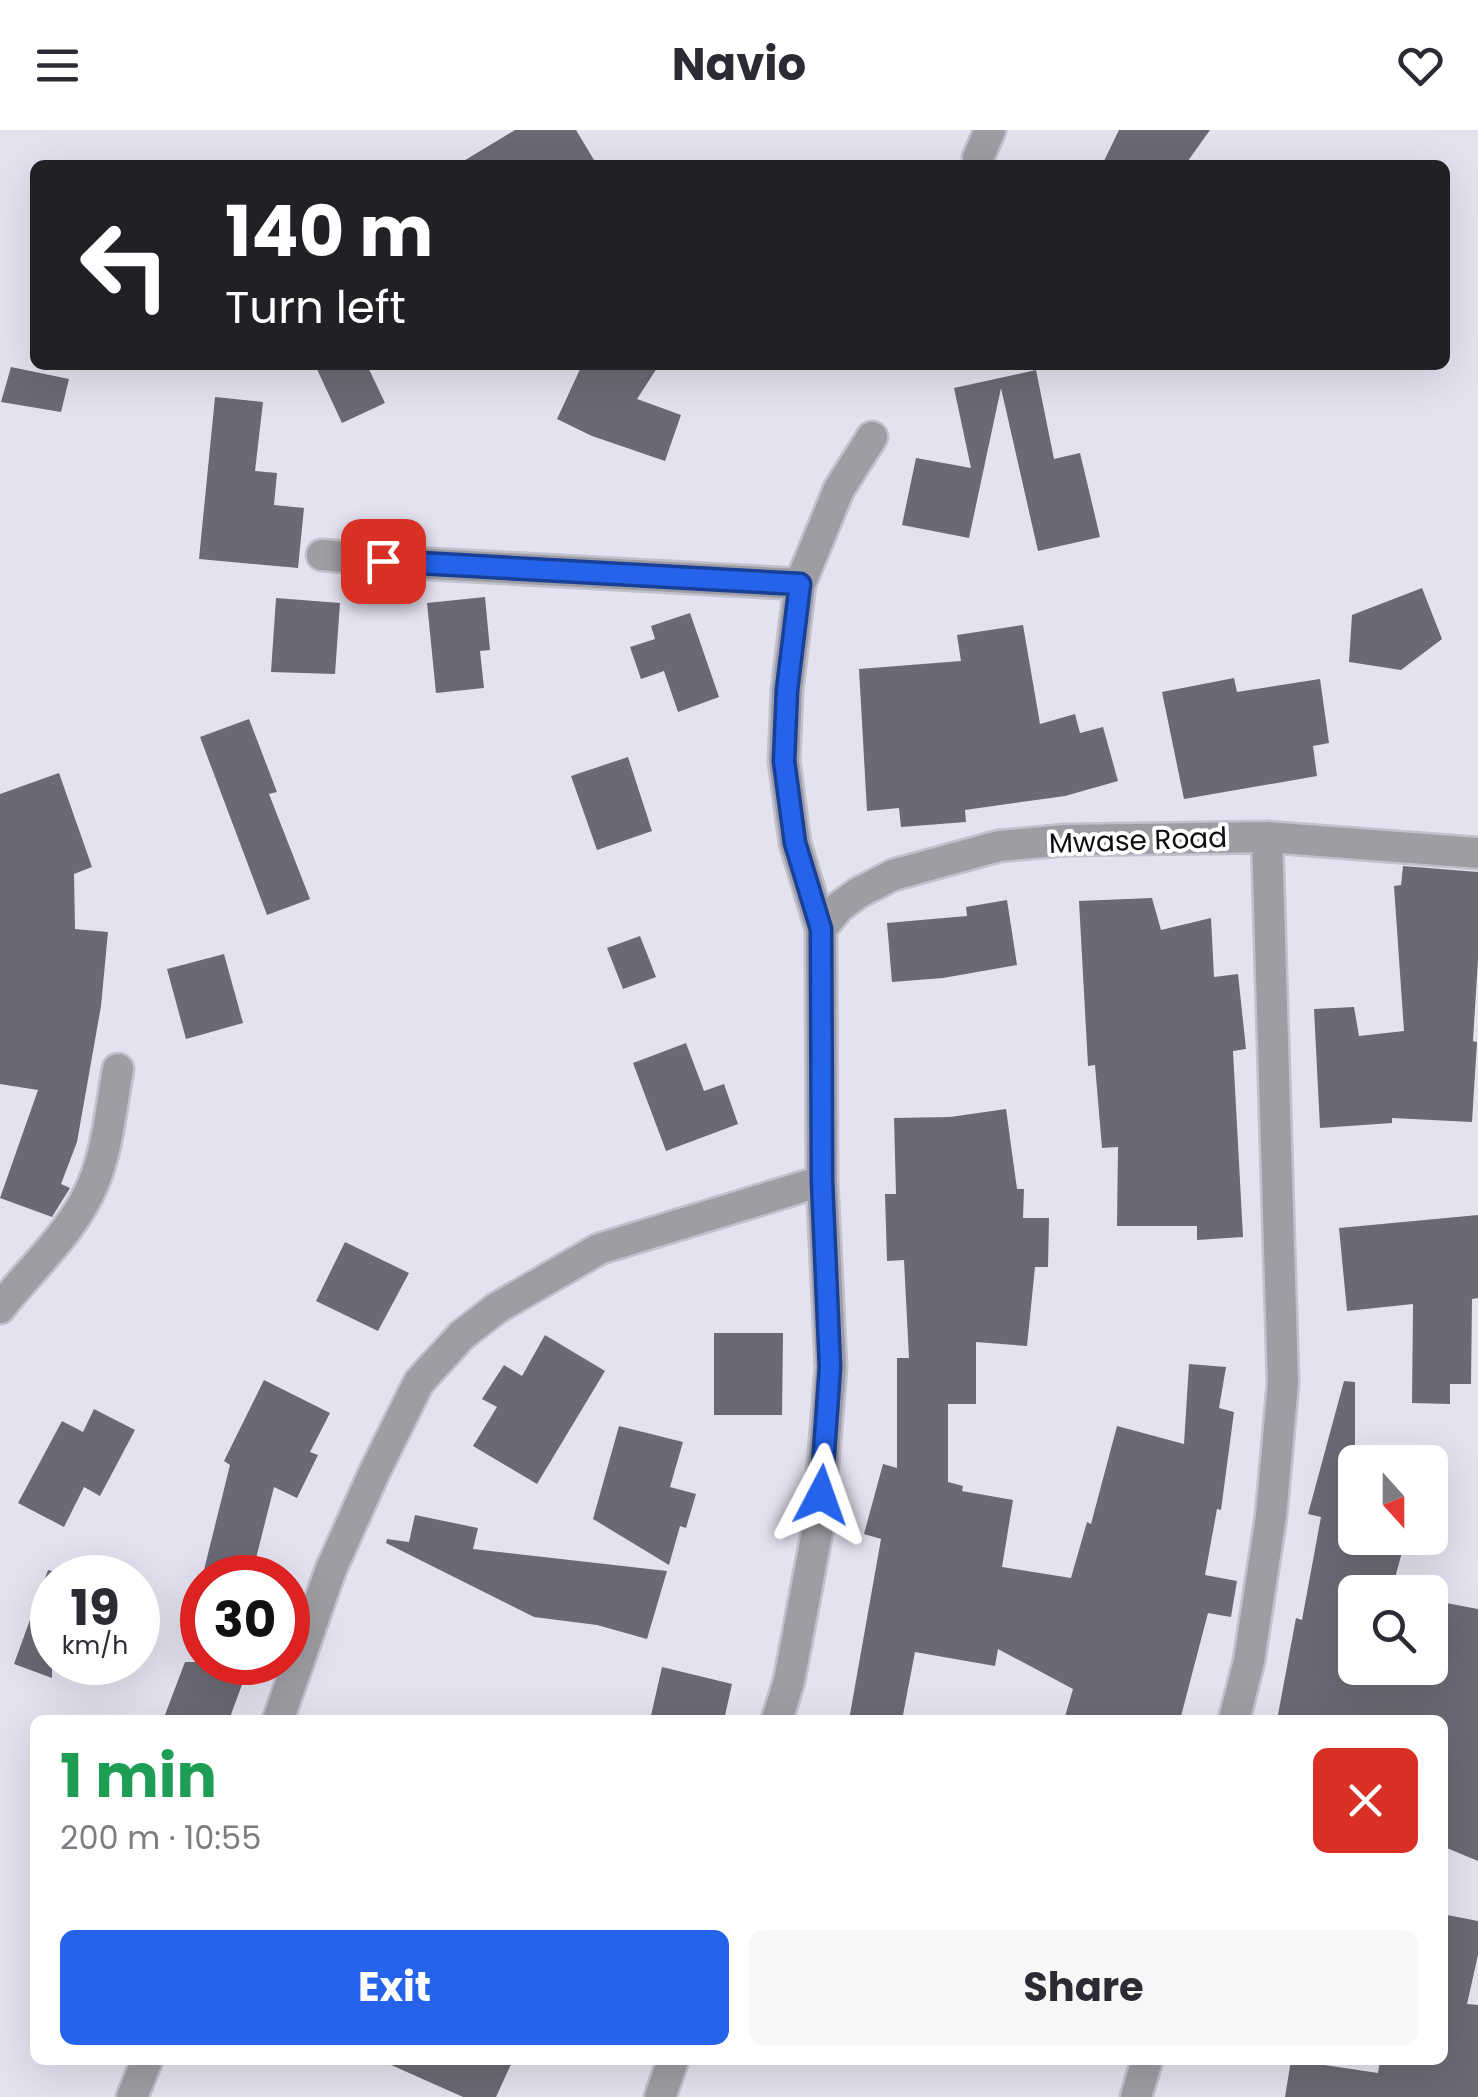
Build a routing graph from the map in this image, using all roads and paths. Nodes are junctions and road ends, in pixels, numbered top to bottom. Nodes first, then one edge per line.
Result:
1 (872, 437) dead end
2 (322, 555) dead end
3 (800, 584) junction
4 (1267, 837) junction
5 (1478, 853) edge
6 (821, 929) junction
7 (118, 1070) dead end
8 (822, 1181) junction
9 (0, 1308) edge
10 (280, 1715) edge
11 (779, 1715) edge
12 (1235, 1715) edge
13 (145, 2065) edge
14 (671, 2065) edge
15 (1146, 2065) edge
16 (132, 2097) edge
17 (660, 2097) edge
18 (1136, 2097) edge

1 - 3 street
2 - 3 street
3 - 6 street
4 - 5 street, Mwase Road
4 - 6 street, Mwase Road
4 - 12 street
6 - 8 street
7 - 9 street
8 - 10 street
8 - 11 street
13 - 16 street
14 - 17 street
15 - 18 street

